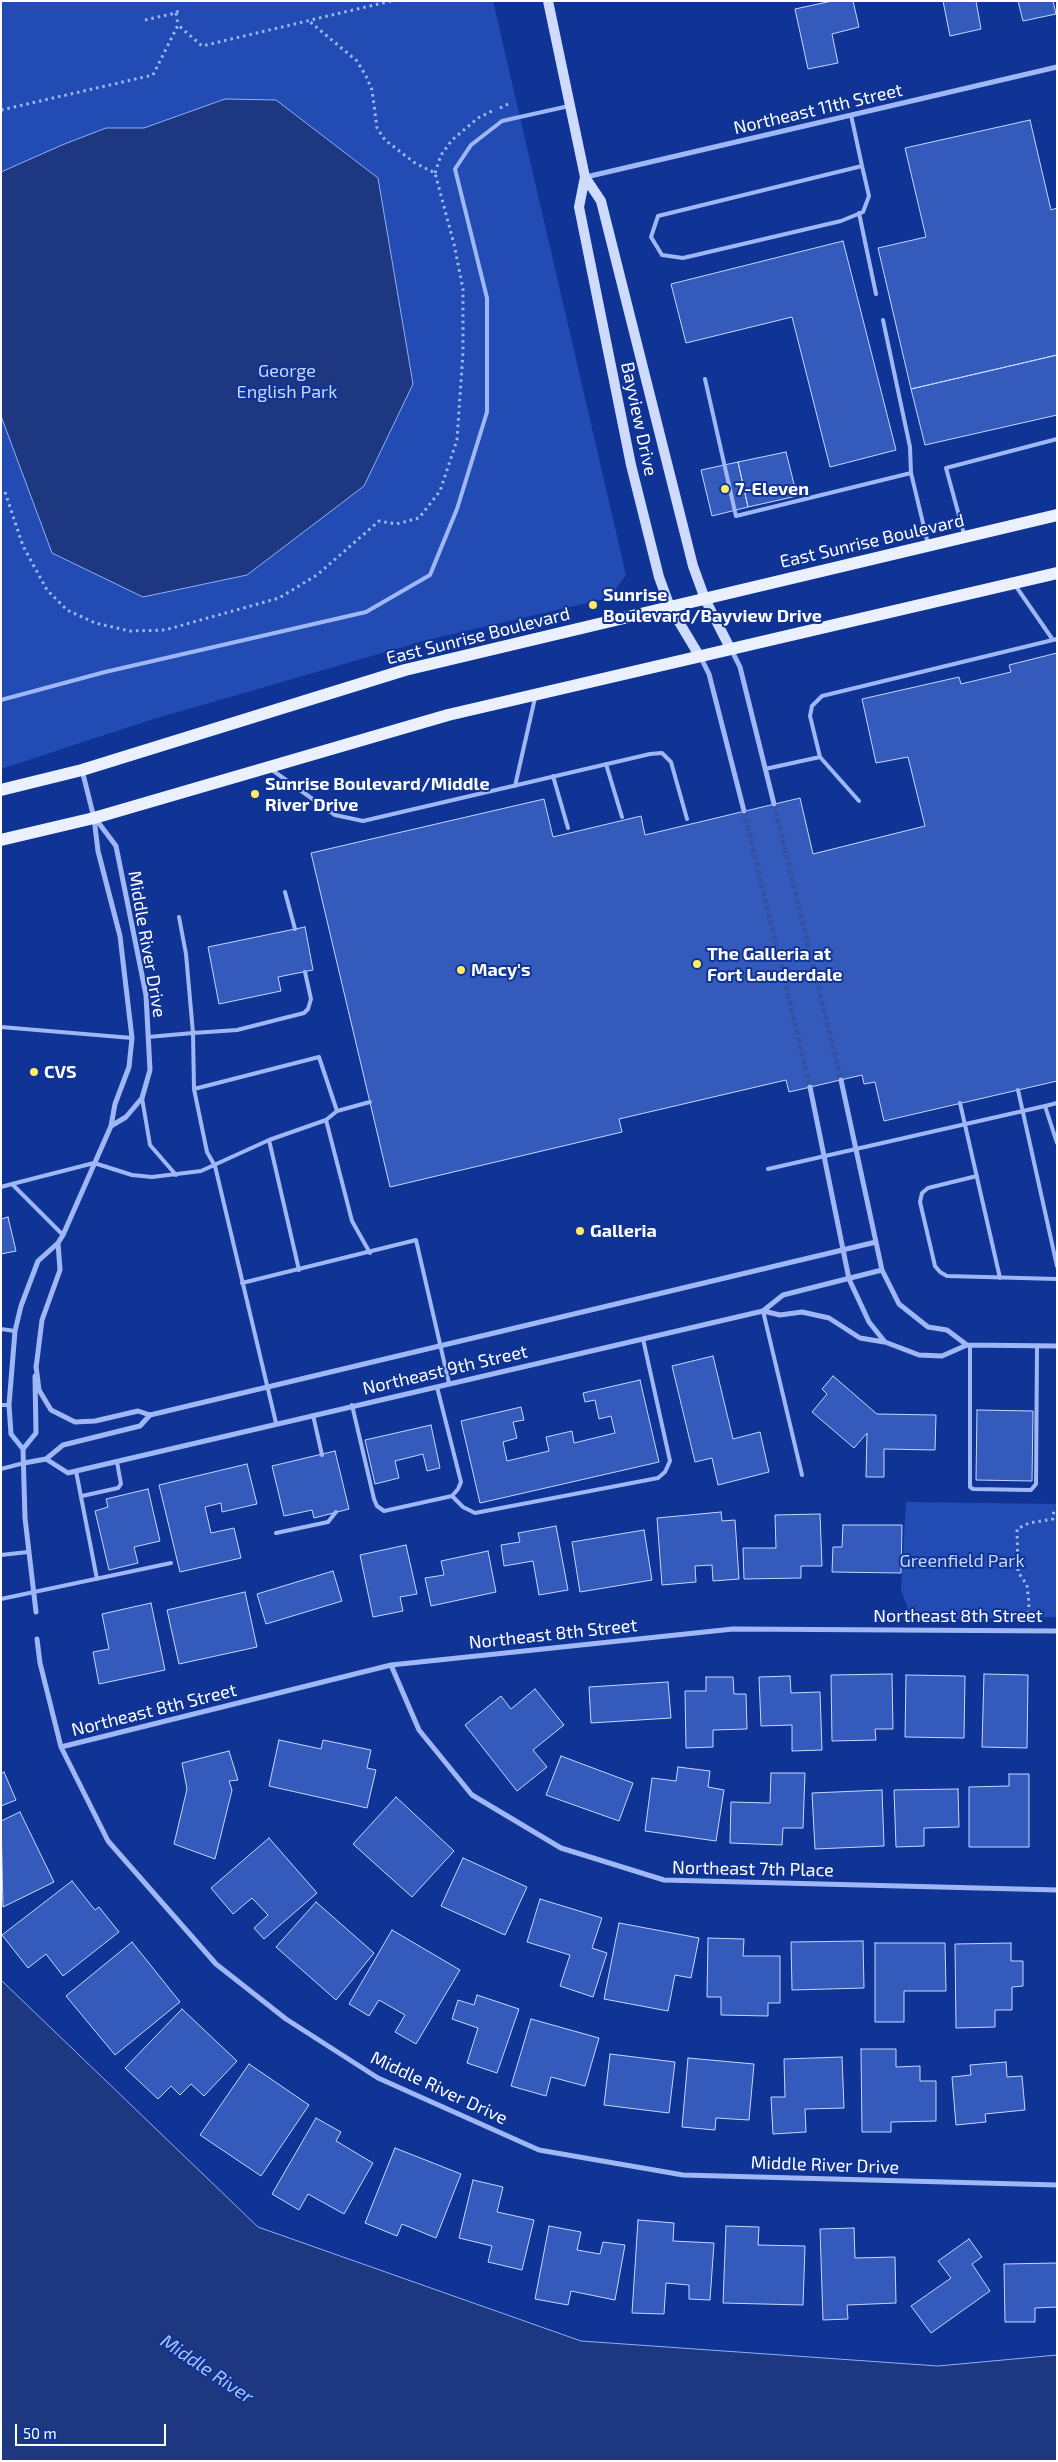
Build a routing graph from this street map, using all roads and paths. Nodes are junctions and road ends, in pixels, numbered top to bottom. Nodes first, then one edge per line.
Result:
1 (391, 1) edge
2 (548, 1) edge
3 (181, 8) dead end
4 (176, 13) junction
5 (146, 20) dead end
6 (309, 21) junction
7 (178, 25) junction
8 (1057, 67) edge
9 (570, 106) junction
10 (1, 110) edge
11 (851, 115) junction
12 (862, 166) junction
13 (585, 177) junction
14 (859, 213) junction
15 (876, 294) dead end
16 (883, 320) dead end
17 (705, 378) dead end
18 (1057, 439) edge
19 (911, 473) junction
20 (6, 492) dead end
21 (1057, 515) edge
22 (965, 537) junction
23 (928, 546) junction
24 (1057, 573) edge
25 (1013, 583) junction
26 (705, 599) junction
27 (670, 607) junction
28 (1055, 640) edge
29 (731, 650) junction
30 (700, 657) junction
31 (536, 696) junction
32 (1, 700) edge
33 (820, 757) junction
34 (606, 764) junction
35 (267, 767) junction
36 (765, 769) junction
37 (82, 770) junction
38 (553, 776) junction
39 (514, 786) junction
40 (1, 790) edge
41 (859, 801) dead end
42 (774, 804) tunnel mouth
43 (744, 811) tunnel mouth
44 (622, 817) dead end
45 (94, 818) junction
46 (686, 819) dead end
47 (568, 828) dead end
48 (1, 840) edge
49 (285, 892) dead end
50 (179, 917) dead end
51 (295, 930) dead end
52 (304, 972) dead end
53 (1, 1026) edge
54 (193, 1033) junction
55 (148, 1037) junction
56 (132, 1038) junction
57 (842, 1080) tunnel mouth
58 (810, 1087) tunnel mouth
59 (194, 1089) junction
60 (1018, 1090) dead end
61 (142, 1098) junction
62 (370, 1102) dead end
63 (960, 1103) dead end
64 (1057, 1103) edge
65 (1045, 1106) junction
66 (1023, 1110) junction
67 (337, 1111) junction
68 (326, 1120) junction
69 (965, 1124) junction
70 (111, 1126) junction
71 (269, 1140) junction
72 (1057, 1143) edge
73 (856, 1150) junction
74 (823, 1157) junction
75 (94, 1163) junction
76 (215, 1166) junction
77 (768, 1169) dead end
78 (176, 1175) junction
79 (977, 1176) junction
80 (12, 1184) junction
81 (1, 1187) edge
82 (63, 1235) junction
83 (876, 1242) junction
84 (58, 1243) junction
85 (842, 1250) junction
86 (370, 1253) junction
87 (1057, 1266) edge
88 (299, 1270) junction
89 (882, 1270) junction
90 (849, 1278) junction
91 (1000, 1278) junction
92 (1057, 1279) edge
93 (242, 1283) junction
94 (763, 1311) junction
95 (1, 1329) edge
96 (15, 1331) junction
97 (643, 1339) junction
98 (885, 1342) junction
99 (440, 1346) junction
100 (968, 1346) junction
101 (1037, 1346) junction
102 (1057, 1346) edge
103 (36, 1366) junction
104 (449, 1383) junction
105 (436, 1385) junction
106 (267, 1387) junction
107 (1, 1405) edge
108 (9, 1405) junction
109 (352, 1405) junction
110 (150, 1415) junction
111 (313, 1415) junction
112 (276, 1424) junction
113 (23, 1448) junction
114 (322, 1454) dead end
115 (46, 1459) junction
116 (117, 1462) junction
117 (24, 1463) junction
118 (1, 1469) edge
119 (76, 1471) junction
120 (802, 1475) dead end
121 (82, 1496) junction
122 (452, 1496) junction
123 (1054, 1509) dead end
124 (336, 1512) dead end
125 (276, 1533) dead end
126 (28, 1552) junction
127 (1, 1555) edge
128 (171, 1563) dead end
129 (97, 1579) junction
130 (33, 1593) junction
131 (1, 1600) edge
132 (36, 1612) dead end
133 (1027, 1630) junction
134 (1057, 1631) edge
135 (37, 1639) dead end
136 (391, 1665) junction
137 (62, 1747) junction
138 (1057, 1890) edge
139 (1057, 2185) edge

1 - 6 path
2 - 9 street, Bayview Drive
3 - 4 path
4 - 5 path
4 - 7 path
6 - 7 path
6 - 20 path
7 - 10 path
8 - 11 street, Northeast 11th Street
9 - 13 street, Bayview Drive
9 - 32 lane
11 - 12 lane
11 - 13 street, Northeast 11th Street
12 - 14 lane
12 - 14 lane
13 - 26 street, Bayview Drive
13 - 27 street, Bayview Drive
14 - 15 lane
16 - 19 lane
17 - 19 lane
18 - 22 lane
19 - 23 lane
21 - 22 main road, East Sunrise Boulevard
22 - 23 main road, East Sunrise Boulevard
23 - 26 main road, East Sunrise Boulevard
24 - 25 main road
25 - 28 lane
25 - 29 main road
26 - 27 main road, East Sunrise Boulevard
26 - 29 street, Bayview Drive
27 - 30 street, Bayview Drive
27 - 37 main road, East Sunrise Boulevard
28 - 33 lane
29 - 30 main road
29 - 36 street
30 - 31 main road
30 - 43 street
31 - 35 main road
31 - 39 lane
33 - 36 lane
33 - 41 lane
34 - 38 lane
34 - 44 lane
34 - 46 lane
35 - 39 lane
35 - 45 main road
36 - 42 street
37 - 40 main road, East Sunrise Boulevard
37 - 45 street, Middle River Drive
38 - 39 lane
38 - 47 lane
45 - 48 main road
45 - 55 street, Middle River Drive
45 - 56 street, Middle River Drive
49 - 51 lane
50 - 54 lane
52 - 54 lane
53 - 56 lane
54 - 55 lane
54 - 59 lane
55 - 61 street, Middle River Drive
56 - 70 street, Middle River Drive
57 - 73 street
58 - 74 street
59 - 67 lane
59 - 76 lane
60 - 66 lane
61 - 70 street, Middle River Drive
61 - 78 lane
62 - 67 lane
63 - 69 lane
64 - 65 lane
65 - 66 lane
65 - 72 lane
66 - 69 lane
66 - 87 lane
67 - 68 lane
68 - 71 lane
68 - 86 lane
69 - 73 lane
69 - 79 lane
70 - 75 street, Middle River Drive
71 - 76 lane
71 - 88 lane
73 - 74 lane
73 - 83 street
74 - 77 lane
74 - 85 street
75 - 78 lane
75 - 80 lane
75 - 82 street, Middle River Drive
76 - 78 lane
76 - 93 lane
79 - 91 lane
79 - 91 lane
80 - 81 lane
80 - 82 lane
82 - 84 street, Middle River Drive
83 - 85 street, Northeast 9th Street
83 - 89 street
84 - 96 street, Middle River Drive
84 - 103 street
85 - 90 street
85 - 99 street, Northeast 9th Street
86 - 88 lane
86 - 99 lane
88 - 93 lane
89 - 90 street, Northeast 9th Street
89 - 100 street
90 - 94 street, Northeast 9th Street
90 - 98 street
91 - 92 lane
93 - 106 lane
94 - 97 street, Northeast 9th Street
94 - 98 street
94 - 120 lane
95 - 96 lane
96 - 108 street, Middle River Drive
97 - 104 street, Northeast 9th Street
97 - 122 lane
98 - 100 street
99 - 104 lane
99 - 106 street, Northeast 9th Street
100 - 101 street
100 - 101 lane
101 - 102 street
103 - 110 street, Northeast 9th Street
103 - 113 street
104 - 105 street, Northeast 9th Street
105 - 109 street, Northeast 9th Street
105 - 122 lane
106 - 110 street, Northeast 9th Street
106 - 112 lane
107 - 108 lane
108 - 113 street, Middle River Drive
109 - 111 street, Northeast 9th Street
109 - 122 lane
110 - 115 street, Northeast 9th Street
111 - 112 street, Northeast 9th Street
111 - 114 lane
112 - 116 street, Northeast 9th Street
113 - 117 street, Middle River Drive
115 - 117 street, Northeast 9th Street
115 - 119 street, Northeast 9th Street
116 - 119 street, Northeast 9th Street
116 - 121 lane
117 - 118 lane
117 - 126 street, Middle River Drive
119 - 121 lane
121 - 129 lane
123 - 133 path
124 - 125 lane
126 - 127 lane
126 - 130 street, Middle River Drive
128 - 129 lane
129 - 130 lane
130 - 131 lane
130 - 132 street, Middle River Drive
133 - 134 street, Northeast 8th Street
133 - 136 street, Northeast 8th Street
135 - 137 street, Middle River Drive
136 - 137 street, Northeast 8th Street
136 - 138 street, Northeast 7th Place
137 - 139 street, Middle River Drive

